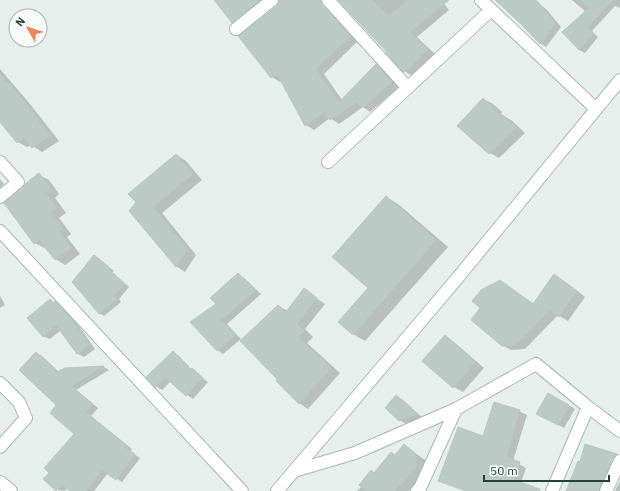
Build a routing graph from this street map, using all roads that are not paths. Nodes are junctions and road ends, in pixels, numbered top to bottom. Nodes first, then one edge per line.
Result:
1 (272, 0) edge
2 (328, 0) edge
3 (480, 0) edge
4 (491, 10) junction
5 (236, 29) dead end
6 (620, 80) edge
7 (408, 88) junction
8 (596, 109) junction
9 (0, 162) edge
10 (328, 162) dead end
11 (0, 197) edge
12 (0, 231) edge
13 (0, 383) edge
14 (588, 407) junction
15 (456, 409) junction
16 (620, 431) edge
17 (0, 447) edge
18 (620, 461) edge
19 (294, 471) junction
20 (0, 482) edge
21 (11, 491) edge
22 (242, 491) edge
23 (277, 491) edge
24 (418, 491) edge
25 (552, 491) edge
26 (606, 491) edge

1 - 5 street
2 - 7 street
3 - 4 street
4 - 7 street
4 - 8 street
6 - 8 street
7 - 10 street
8 - 19 street
9 - 11 street
12 - 22 street
13 - 17 street
14 - 15 street
14 - 16 street
14 - 25 street
15 - 19 street
15 - 24 street
18 - 26 street
19 - 23 street
20 - 21 street

